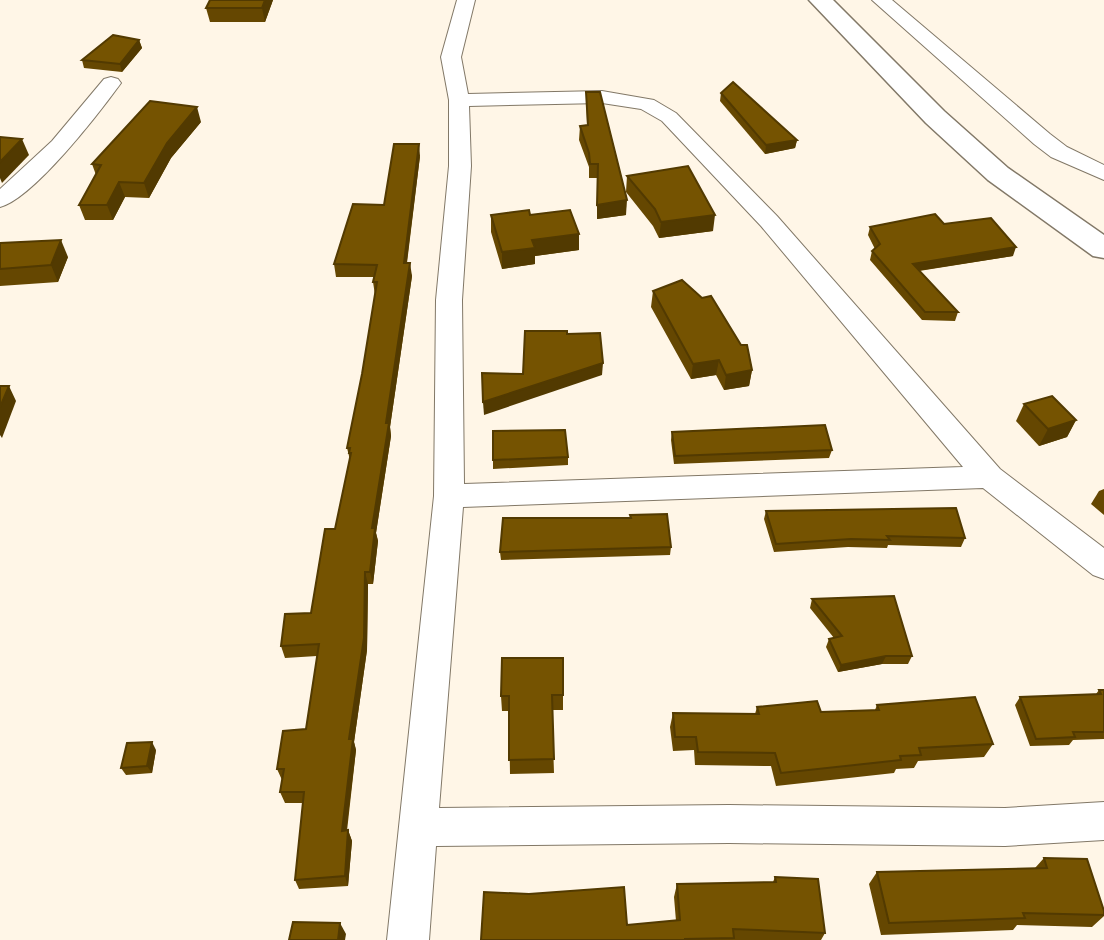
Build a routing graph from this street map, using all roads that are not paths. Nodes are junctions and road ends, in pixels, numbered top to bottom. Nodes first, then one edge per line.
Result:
1 (466, 0) edge
2 (820, 0) edge
3 (881, 0) edge
4 (111, 83) dead end
5 (459, 100) junction
6 (1104, 173) edge
7 (0, 200) edge
8 (1104, 250) edge
9 (989, 477) junction
10 (449, 496) junction
11 (1104, 566) edge
12 (1104, 821) edge
13 (419, 827) junction
14 (408, 940) edge

1 - 5 street
2 - 8 main road
3 - 6 street
4 - 7 street
5 - 9 street
5 - 10 street
9 - 10 street
9 - 11 street
10 - 13 street
12 - 13 street
13 - 14 street

